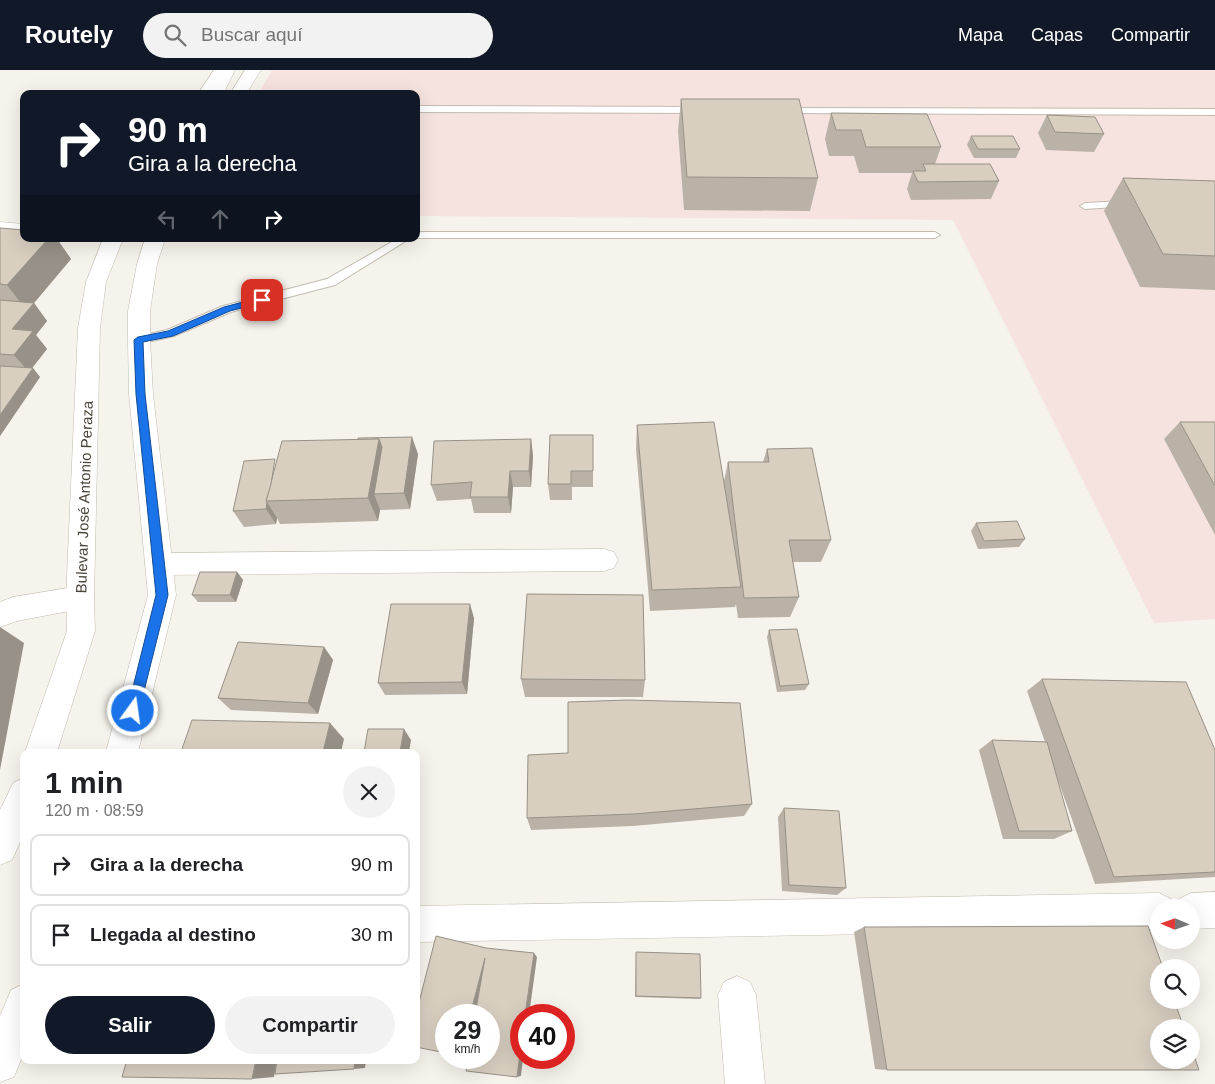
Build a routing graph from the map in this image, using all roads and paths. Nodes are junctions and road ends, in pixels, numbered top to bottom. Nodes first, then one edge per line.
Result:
1 (222, 70) edge
2 (227, 70) edge
3 (253, 70) edge
4 (209, 90) edge
5 (217, 90) edge
6 (240, 90) edge
7 (420, 110) edge
8 (706, 110) edge
9 (776, 111) edge
10 (1215, 112) edge
11 (1135, 204) edge
12 (1086, 206) dead end
13 (0, 228) edge
14 (20, 230) edge
15 (420, 235) edge
16 (935, 235) dead end
17 (111, 242) edge
18 (155, 242) edge
19 (399, 242) edge
20 (138, 340) junction
21 (604, 560) dead end
22 (158, 564) junction
23 (80, 598) junction
24 (0, 615) edge
25 (42, 749) edge
26 (123, 749) edge
27 (20, 803) edge
28 (0, 848) edge
29 (1215, 910) edge
30 (1150, 911) edge
31 (1200, 911) edge
32 (420, 924) edge
33 (737, 995) dead end
34 (20, 1013) edge
35 (0, 1063) edge
36 (745, 1084) edge

1 - 4 street
2 - 5 street
3 - 6 street
7 - 8 lane
9 - 10 lane
11 - 12 lane
13 - 14 street
15 - 16 lane
17 - 23 street, Bulevar José Antonio Peraza
18 - 20 street
19 - 20 lane
20 - 22 street
21 - 22 street
22 - 26 street
23 - 24 street
23 - 25 street, Bulevar José Antonio Peraza
27 - 28 street
29 - 31 street
30 - 32 street
33 - 36 street
34 - 35 street

